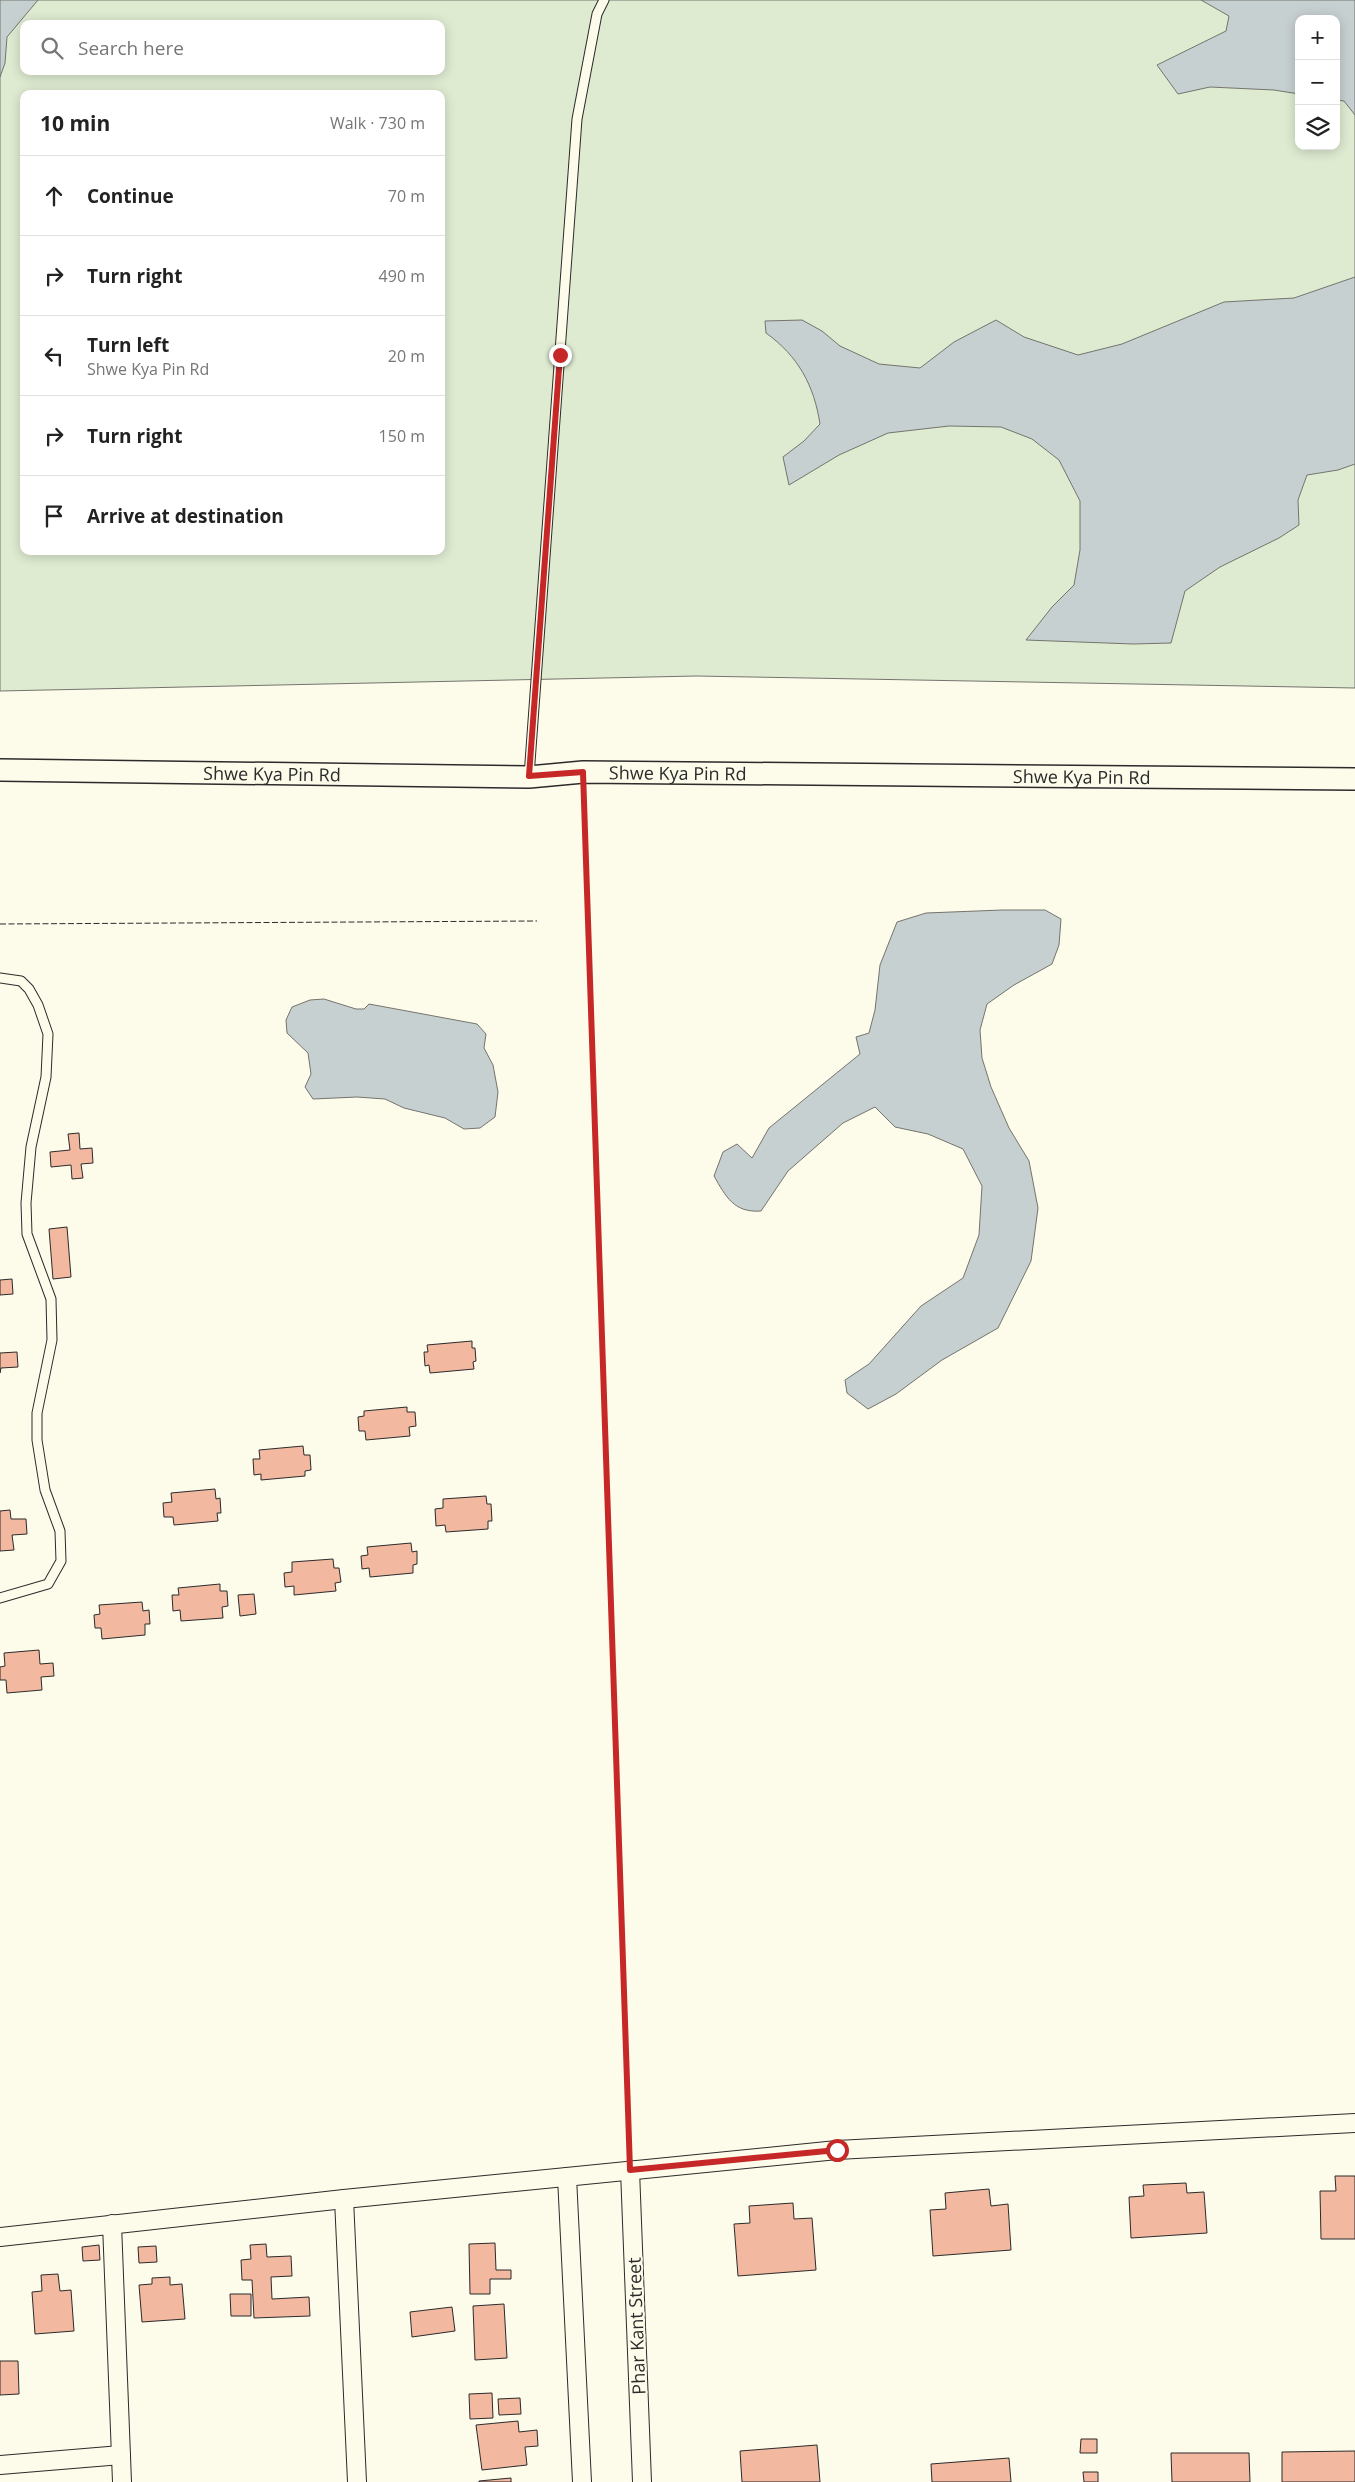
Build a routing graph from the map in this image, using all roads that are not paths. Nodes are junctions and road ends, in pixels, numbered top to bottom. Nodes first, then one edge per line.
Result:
1 (604, 0) edge
2 (0, 770) edge
3 (529, 776) junction
4 (1355, 779) edge
5 (0, 978) edge
6 (0, 1598) edge
7 (1355, 2123) edge
8 (630, 2170) junction
9 (566, 2176) junction
10 (344, 2199) junction
11 (112, 2224) junction
12 (0, 2237) edge
13 (121, 2455) junction
14 (0, 2465) edge
15 (122, 2482) edge
16 (357, 2482) edge
17 (582, 2482) edge
18 (642, 2482) edge

1 - 3 lane
2 - 3 street, Shwe Kya Pin Rd
3 - 4 street, Shwe Kya Pin Rd
5 - 6 lane
7 - 8 street
8 - 9 street
8 - 18 street, Phar Kant Street
9 - 10 street
9 - 17 street
10 - 11 street
10 - 16 street
11 - 12 street
11 - 13 street
13 - 14 street
13 - 15 street

